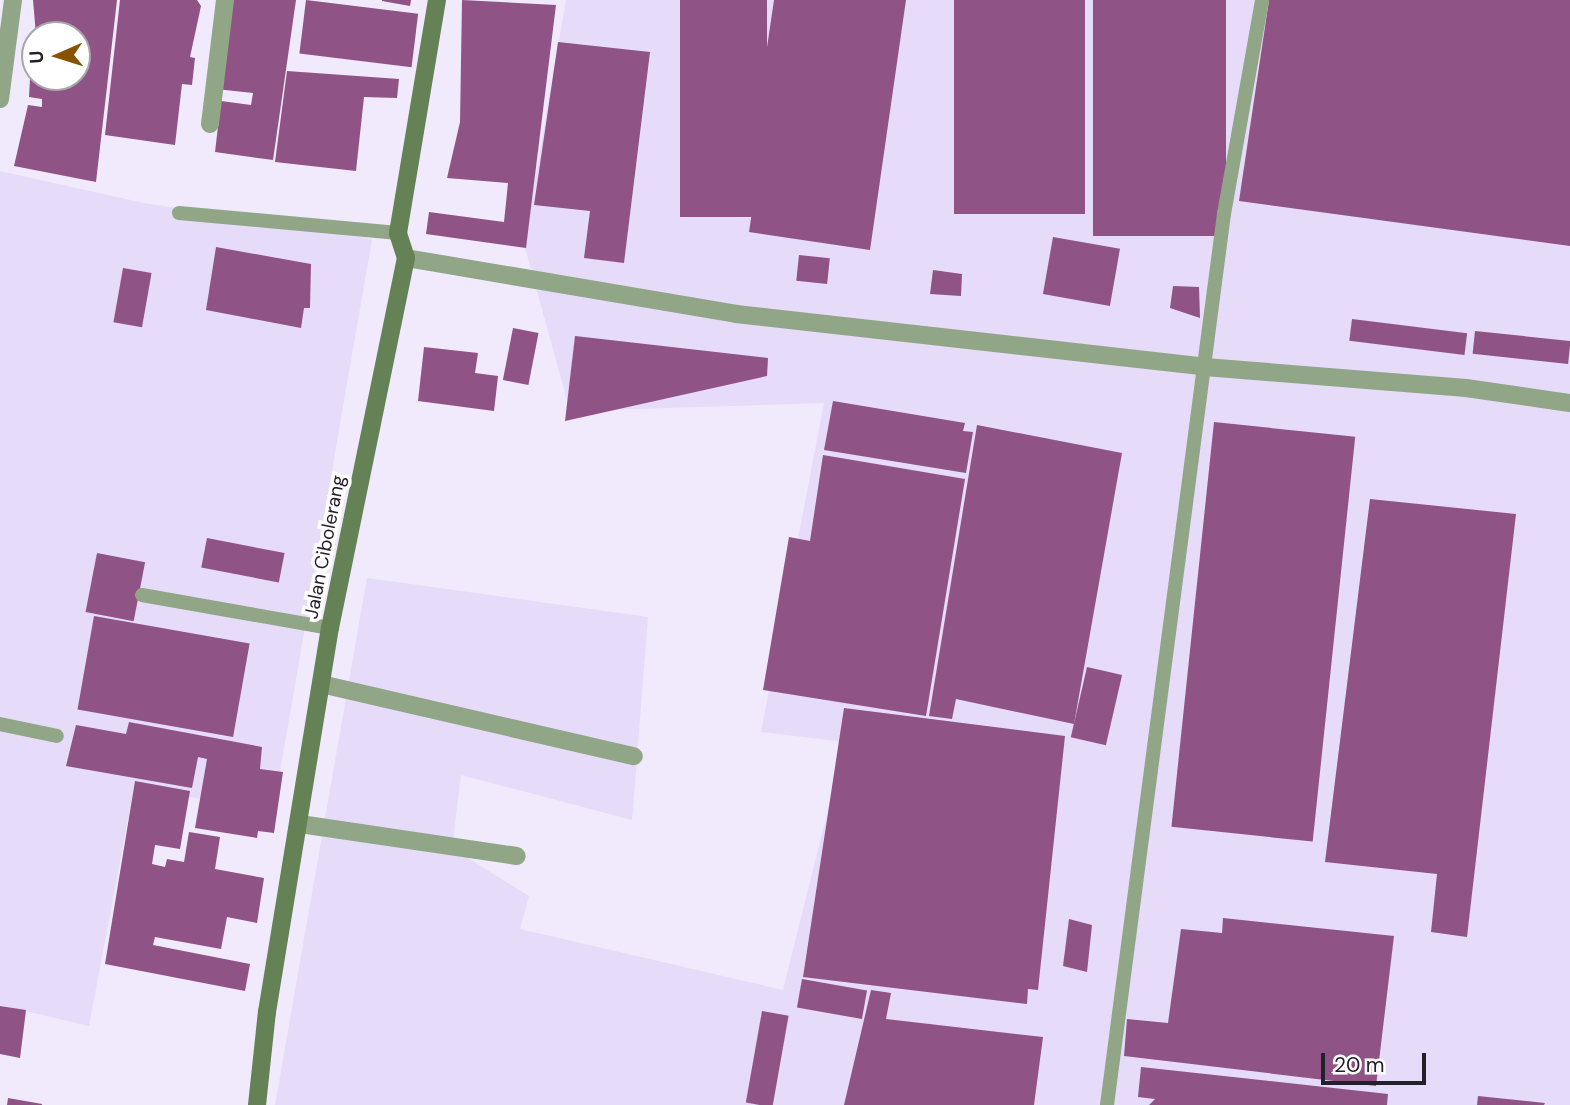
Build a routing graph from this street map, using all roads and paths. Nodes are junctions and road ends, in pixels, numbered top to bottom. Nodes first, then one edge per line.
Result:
1 (13, 0) edge
2 (225, 0) edge
3 (437, 0) edge
4 (1262, 0) edge
5 (0, 99) edge
6 (210, 124) dead end
7 (179, 213) dead end
8 (398, 233) junction
9 (406, 258) junction
10 (1205, 367) junction
11 (1570, 403) edge
12 (142, 595) dead end
13 (330, 628) junction
14 (321, 684) junction
15 (0, 724) edge
16 (57, 736) dead end
17 (634, 756) dead end
18 (300, 824) junction
19 (517, 856) dead end
20 (257, 1105) edge
21 (1107, 1105) edge

1 - 5 street
2 - 6 street
3 - 8 street, Jalan Cibolerang
4 - 10 lane
7 - 8 lane
8 - 9 street, Jalan Cibolerang
9 - 10 street
9 - 13 street, Jalan Cibolerang
10 - 11 street
10 - 21 lane
12 - 13 lane
13 - 14 street, Jalan Cibolerang
14 - 17 street
14 - 18 street, Jalan Cibolerang
15 - 16 lane
18 - 19 street
18 - 20 street, Jalan Cibolerang

